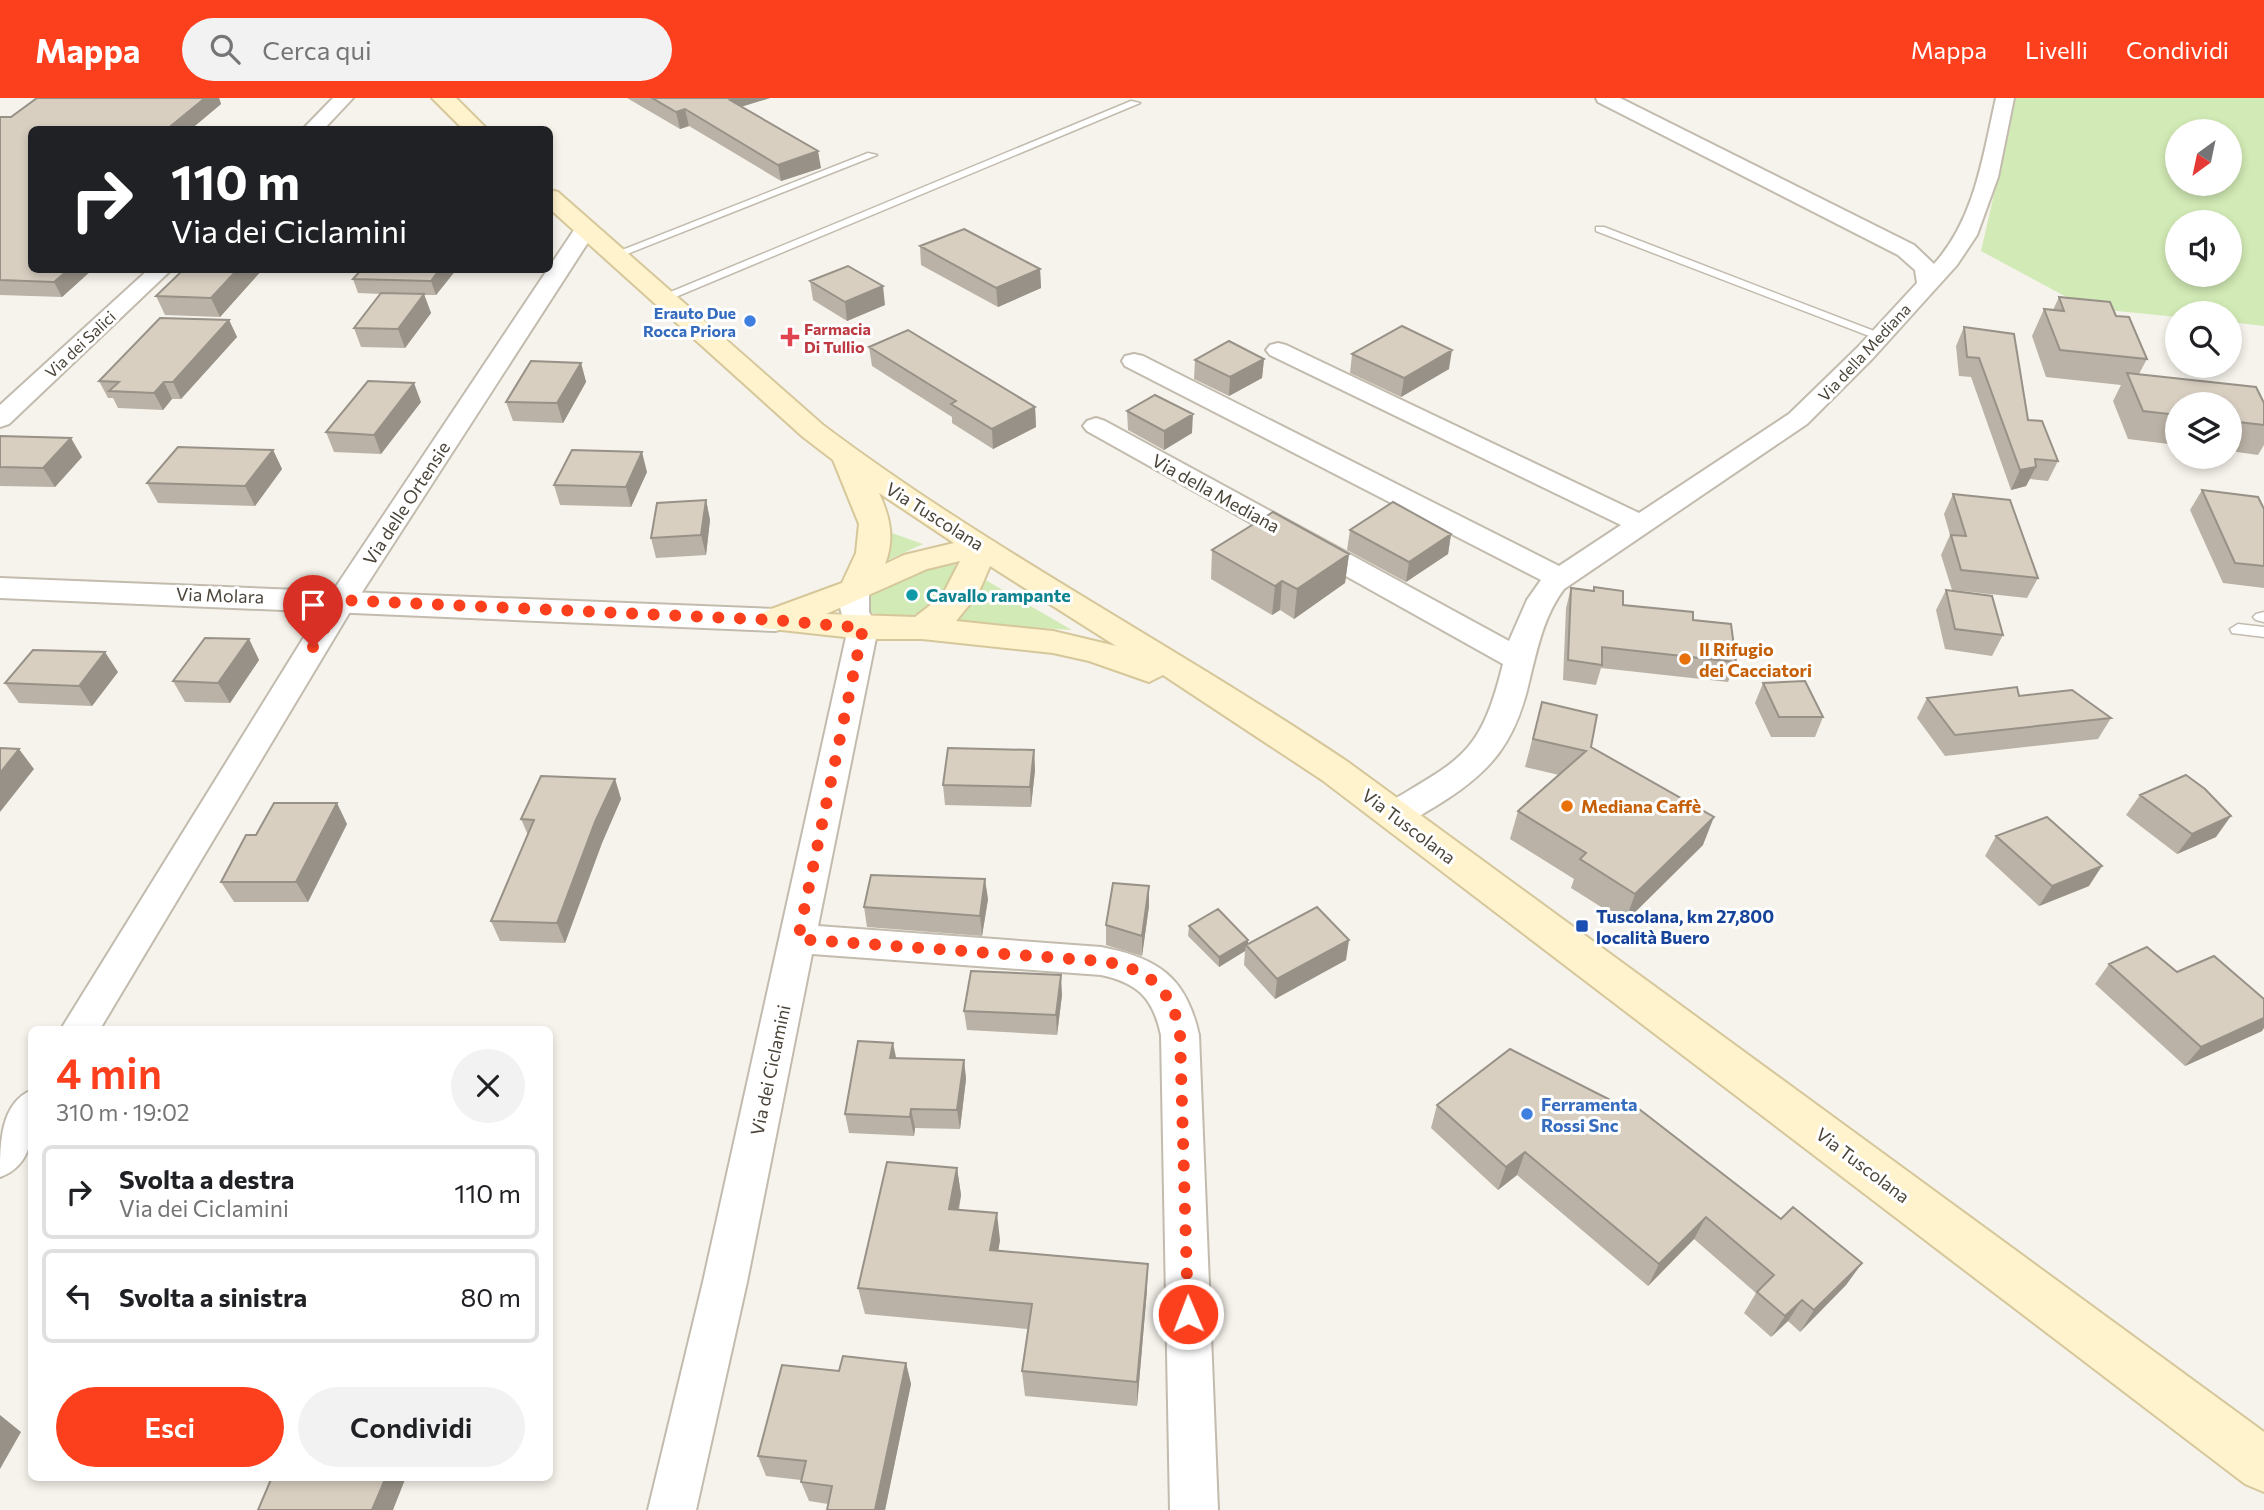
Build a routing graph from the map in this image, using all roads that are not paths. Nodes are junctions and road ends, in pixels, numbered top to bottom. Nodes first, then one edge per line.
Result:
1 (344, 98) edge
2 (443, 98) edge
3 (1605, 98) edge
4 (2005, 98) edge
5 (1135, 103) dead end
6 (315, 126) edge
7 (473, 126) edge
8 (872, 155) dead end
9 (553, 200) edge
10 (1600, 229) dead end
11 (585, 230) junction
12 (613, 256) junction
13 (157, 273) edge
14 (1927, 284) junction
15 (662, 298) junction
16 (1881, 336) junction
17 (1278, 350) dead end
18 (1134, 361) dead end
19 (0, 419) edge
20 (1096, 426) dead end
21 (843, 454) junction
22 (1642, 525) junction
23 (981, 546) junction
24 (1560, 578) junction
25 (0, 587) edge
26 (855, 589) junction
27 (342, 600) junction
28 (775, 620) junction
29 (2263, 622) edge
30 (863, 628) junction
31 (922, 628) junction
32 (2238, 629) dead end
33 (1520, 660) junction
34 (1305, 750) junction
35 (1395, 815) junction
36 (798, 939) junction
37 (81, 1026) edge
38 (28, 1114) edge
39 (0, 1159) edge
40 (2264, 1465) edge
41 (671, 1510) edge
42 (1194, 1510) edge

1 - 6 street
2 - 7 main road
3 - 14 street
4 - 14 street, Via della Mediana
5 - 15 lane
8 - 12 lane
9 - 11 main road, Via Tuscolana
10 - 16 lane
11 - 12 main road, Via Tuscolana
11 - 27 street, Via delle Ortensie
12 - 15 main road, Via Tuscolana
13 - 19 street, Via dei Salici
14 - 16 street, Via della Mediana
15 - 21 main road, Via Tuscolana
16 - 22 street, Via della Mediana
17 - 22 street
18 - 24 street
20 - 33 street, Via della Mediana
21 - 23 main road, Via Tuscolana
21 - 26 main road
22 - 24 street, Via della Mediana
23 - 26 main road
23 - 31 main road
23 - 34 main road, Via Tuscolana
24 - 33 street, Via della Mediana
25 - 27 street, Via Molara
26 - 28 main road
26 - 30 street
27 - 28 street, Via Molara
27 - 37 street, Via delle Ortensie
28 - 30 main road
29 - 32 lane
30 - 31 main road
30 - 36 street, Via dei Ciclamini
31 - 34 main road
33 - 35 street, Via della Mediana
34 - 35 main road, Via Tuscolana
35 - 40 main road, Via Tuscolana
36 - 41 street, Via dei Ciclamini
36 - 42 street
38 - 39 street

